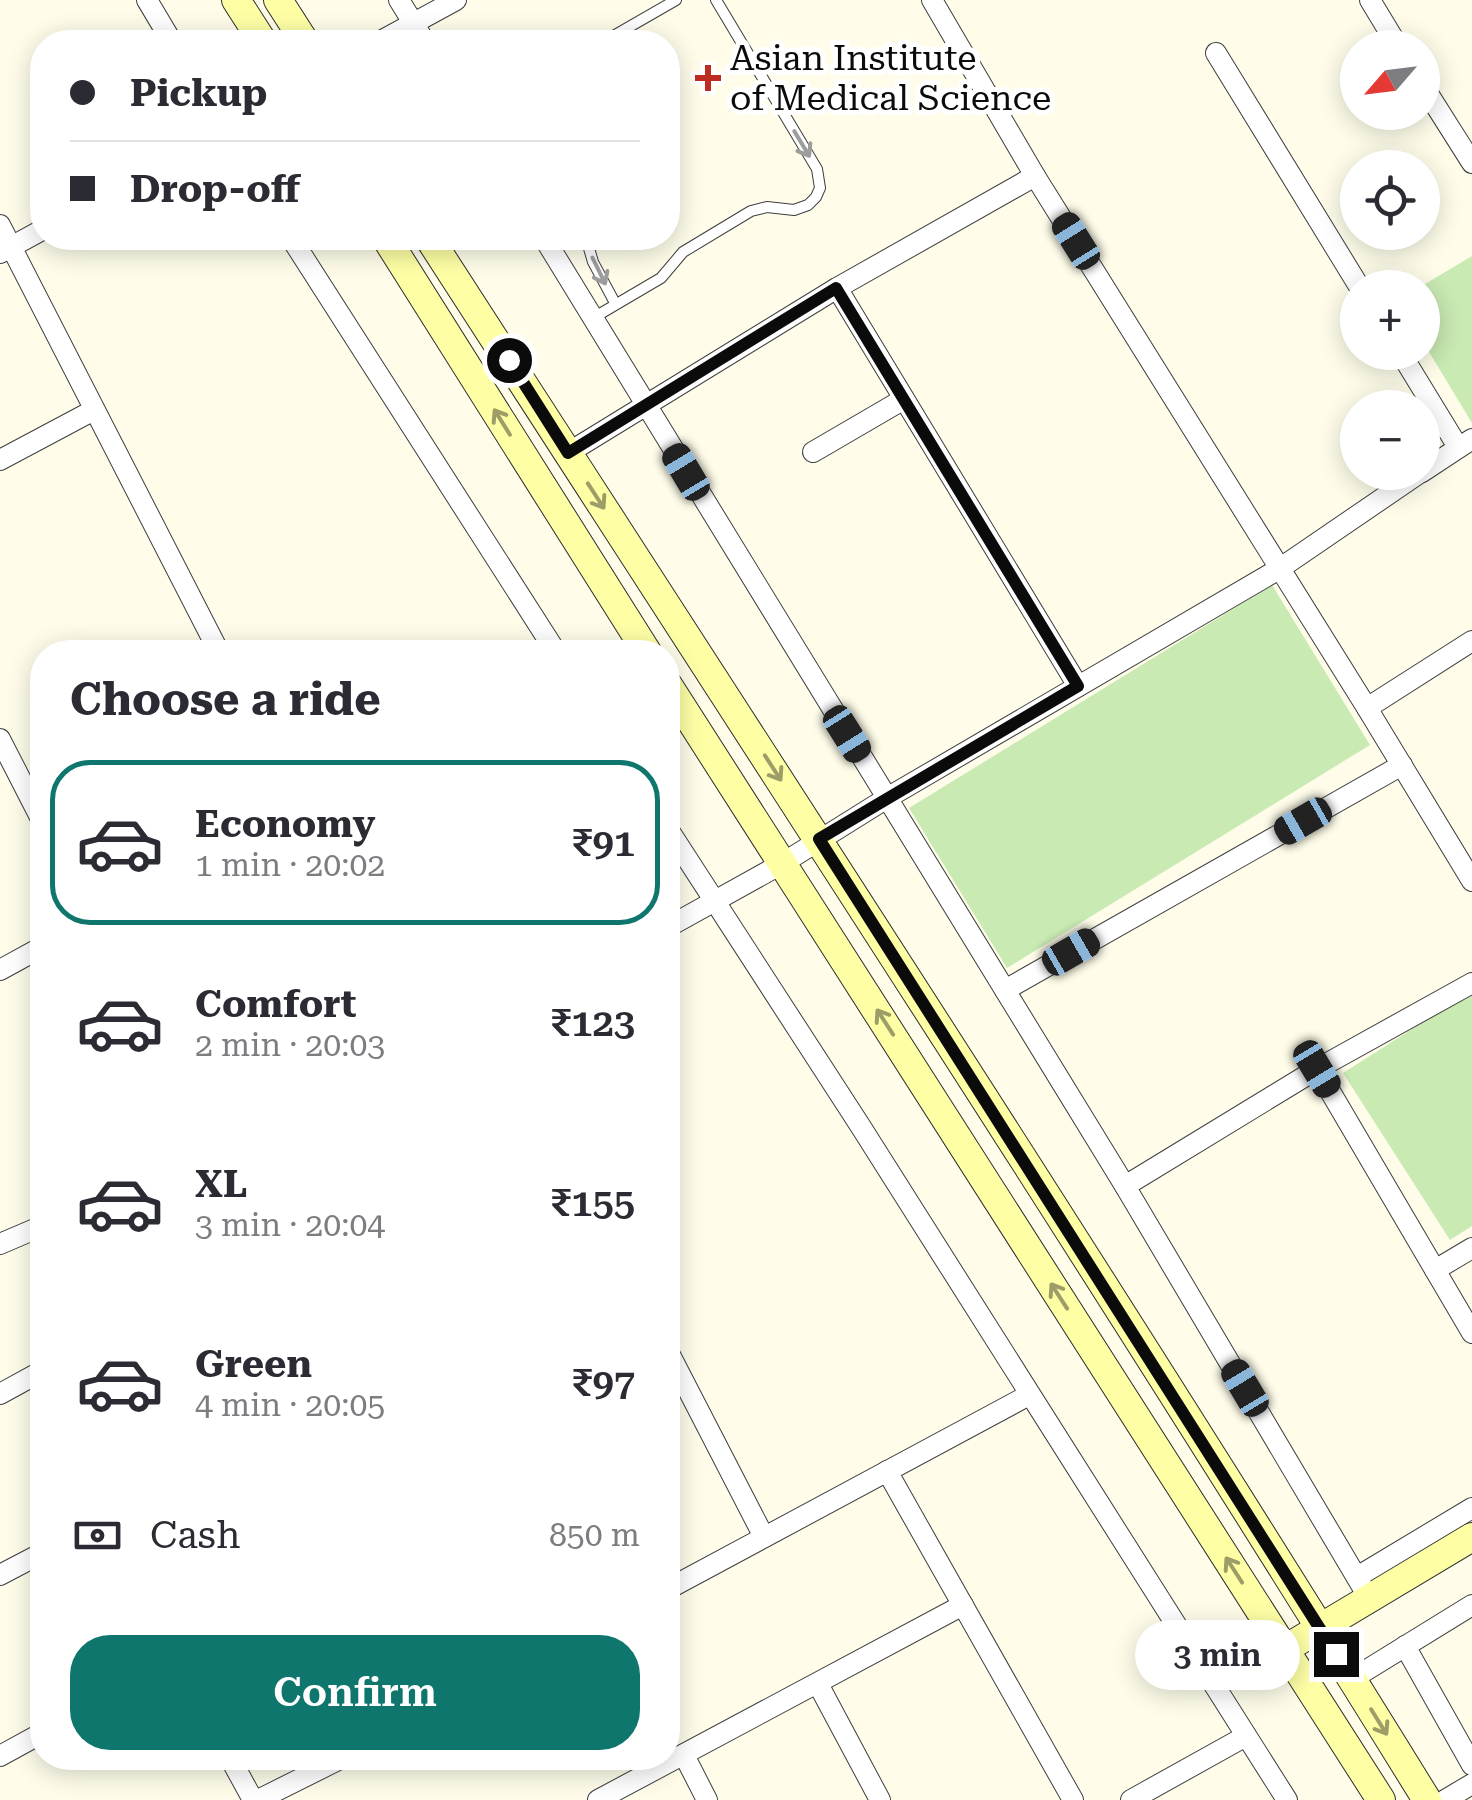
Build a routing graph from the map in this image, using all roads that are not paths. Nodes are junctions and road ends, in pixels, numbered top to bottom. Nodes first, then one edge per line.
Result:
1 (147, 0) edge
2 (236, 0) edge
3 (278, 0) edge
4 (399, 0) edge
5 (456, 0) edge
6 (676, 0) edge
7 (716, 0) edge
8 (932, 0) edge
9 (1370, 0) edge
10 (413, 23) junction
11 (165, 30) edge
12 (255, 30) edge
13 (297, 30) edge
14 (400, 30) edge
15 (417, 30) edge
16 (624, 30) edge
17 (1389, 30) edge
18 (1216, 53) dead end
19 (1440, 112) edge
20 (1472, 163) edge
21 (1035, 176) junction
22 (0, 225) edge
23 (30, 237) edge
24 (6, 250) edge
25 (299, 250) edge
26 (394, 250) edge
27 (438, 250) edge
28 (551, 250) edge
29 (590, 250) edge
30 (1349, 270) edge
31 (836, 288) junction
32 (615, 303) junction
33 (593, 318) junction
34 (1413, 370) edge
35 (904, 400) junction
36 (646, 405) junction
37 (94, 410) junction
38 (1465, 443) edge
39 (813, 452) dead end
40 (568, 453) junction
41 (0, 460) edge
42 (1440, 460) edge
43 (1395, 490) edge
44 (1279, 569) junction
45 (214, 640) edge
46 (548, 640) edge
47 (639, 640) edge
48 (1472, 641) edge
49 (1078, 686) junction
50 (680, 704) edge
51 (1368, 708) junction
52 (0, 739) edge
53 (1402, 764) junction
54 (30, 798) edge
55 (887, 798) junction
56 (819, 839) junction
57 (680, 848) edge
58 (1466, 855) edge
59 (783, 863) junction
60 (1472, 881) edge
61 (715, 902) junction
62 (680, 921) edge
63 (30, 954) edge
64 (0, 970) edge
65 (1472, 983) edge
66 (1005, 990) junction
67 (1317, 1069) junction
68 (1125, 1186) junction
69 (30, 1231) edge
70 (0, 1244) edge
71 (1472, 1248) edge
72 (1434, 1270) junction
73 (1472, 1333) edge
74 (680, 1373) edge
75 (30, 1378) edge
76 (0, 1394) edge
77 (1029, 1395) junction
78 (887, 1471) junction
79 (1472, 1508) edge
80 (764, 1537) junction
81 (1472, 1537) edge
82 (30, 1559) edge
83 (0, 1575) edge
84 (680, 1582) edge
85 (1363, 1588) junction
86 (963, 1605) junction
87 (1472, 1605) edge
88 (1320, 1628) junction
89 (1404, 1646) junction
90 (1285, 1650) junction
91 (1352, 1679) junction
92 (818, 1684) junction
93 (1246, 1736) junction
94 (30, 1740) edge
95 (684, 1755) junction
96 (0, 1756) edge
97 (680, 1757) edge
98 (1472, 1765) edge
99 (237, 1770) edge
100 (317, 1770) edge
101 (655, 1770) edge
102 (1472, 1784) edge
103 (255, 1800) edge
104 (598, 1800) edge
105 (708, 1800) edge
106 (880, 1800) edge
107 (1072, 1800) edge
108 (1131, 1800) edge
109 (1287, 1800) edge
110 (1380, 1800) edge
111 (1427, 1800) edge
112 (1445, 1800) edge

1 - 11 street
2 - 12 main road
3 - 13 main road
4 - 10 street
5 - 10 street
6 - 16 lane
7 -> 32 lane
8 - 21 street
9 - 17 street
10 - 14 street
10 - 15 street
18 - 30 street
19 - 20 street
21 - 31 street
21 - 44 street
22 - 24 street
23 - 24 street
24 - 37 street
25 - 46 street
47 -> 26 main road
27 - 40 main road
28 - 33 street
29 -> 32 lane
31 - 35 street
31 - 36 street
32 - 33 lane
33 - 36 street
34 - 38 street
35 - 39 street
35 - 49 street
36 - 40 street
36 - 55 street
37 - 41 street
37 - 45 street
38 - 42 street
40 -> 56 main road
43 - 44 street
44 - 49 street
44 - 51 street
48 - 51 street
49 - 55 street
50 - 59 main road
51 - 53 street
52 - 54 street
53 - 58 street
53 - 66 street
55 - 56 street
55 - 66 street
56 - 59 street
56 - 88 main road
57 - 61 street
58 - 60 street
59 - 61 street
90 -> 59 main road
61 - 62 street
61 - 77 street
63 - 64 street
65 - 67 street
66 - 68 street
67 - 68 street
67 - 72 street
68 - 85 street
69 - 70 street
71 - 72 street
72 - 73 street
74 - 80 street
75 - 76 street
77 - 78 street
77 - 93 street
78 - 80 street
78 - 86 street
79 - 85 street
80 - 84 street
81 - 85 main road
82 - 83 street
85 - 88 main road
86 - 92 street
86 - 107 street
87 - 89 street
88 - 90 main road
88 - 91 main road
89 - 91 street
89 - 98 street
90 - 110 main road
91 -> 111 main road
92 - 95 street
92 - 106 street
93 - 108 street
93 - 109 street
94 - 96 street
95 - 97 street
95 - 105 street
99 - 103 street
100 - 103 street
101 - 104 street
102 - 112 street

